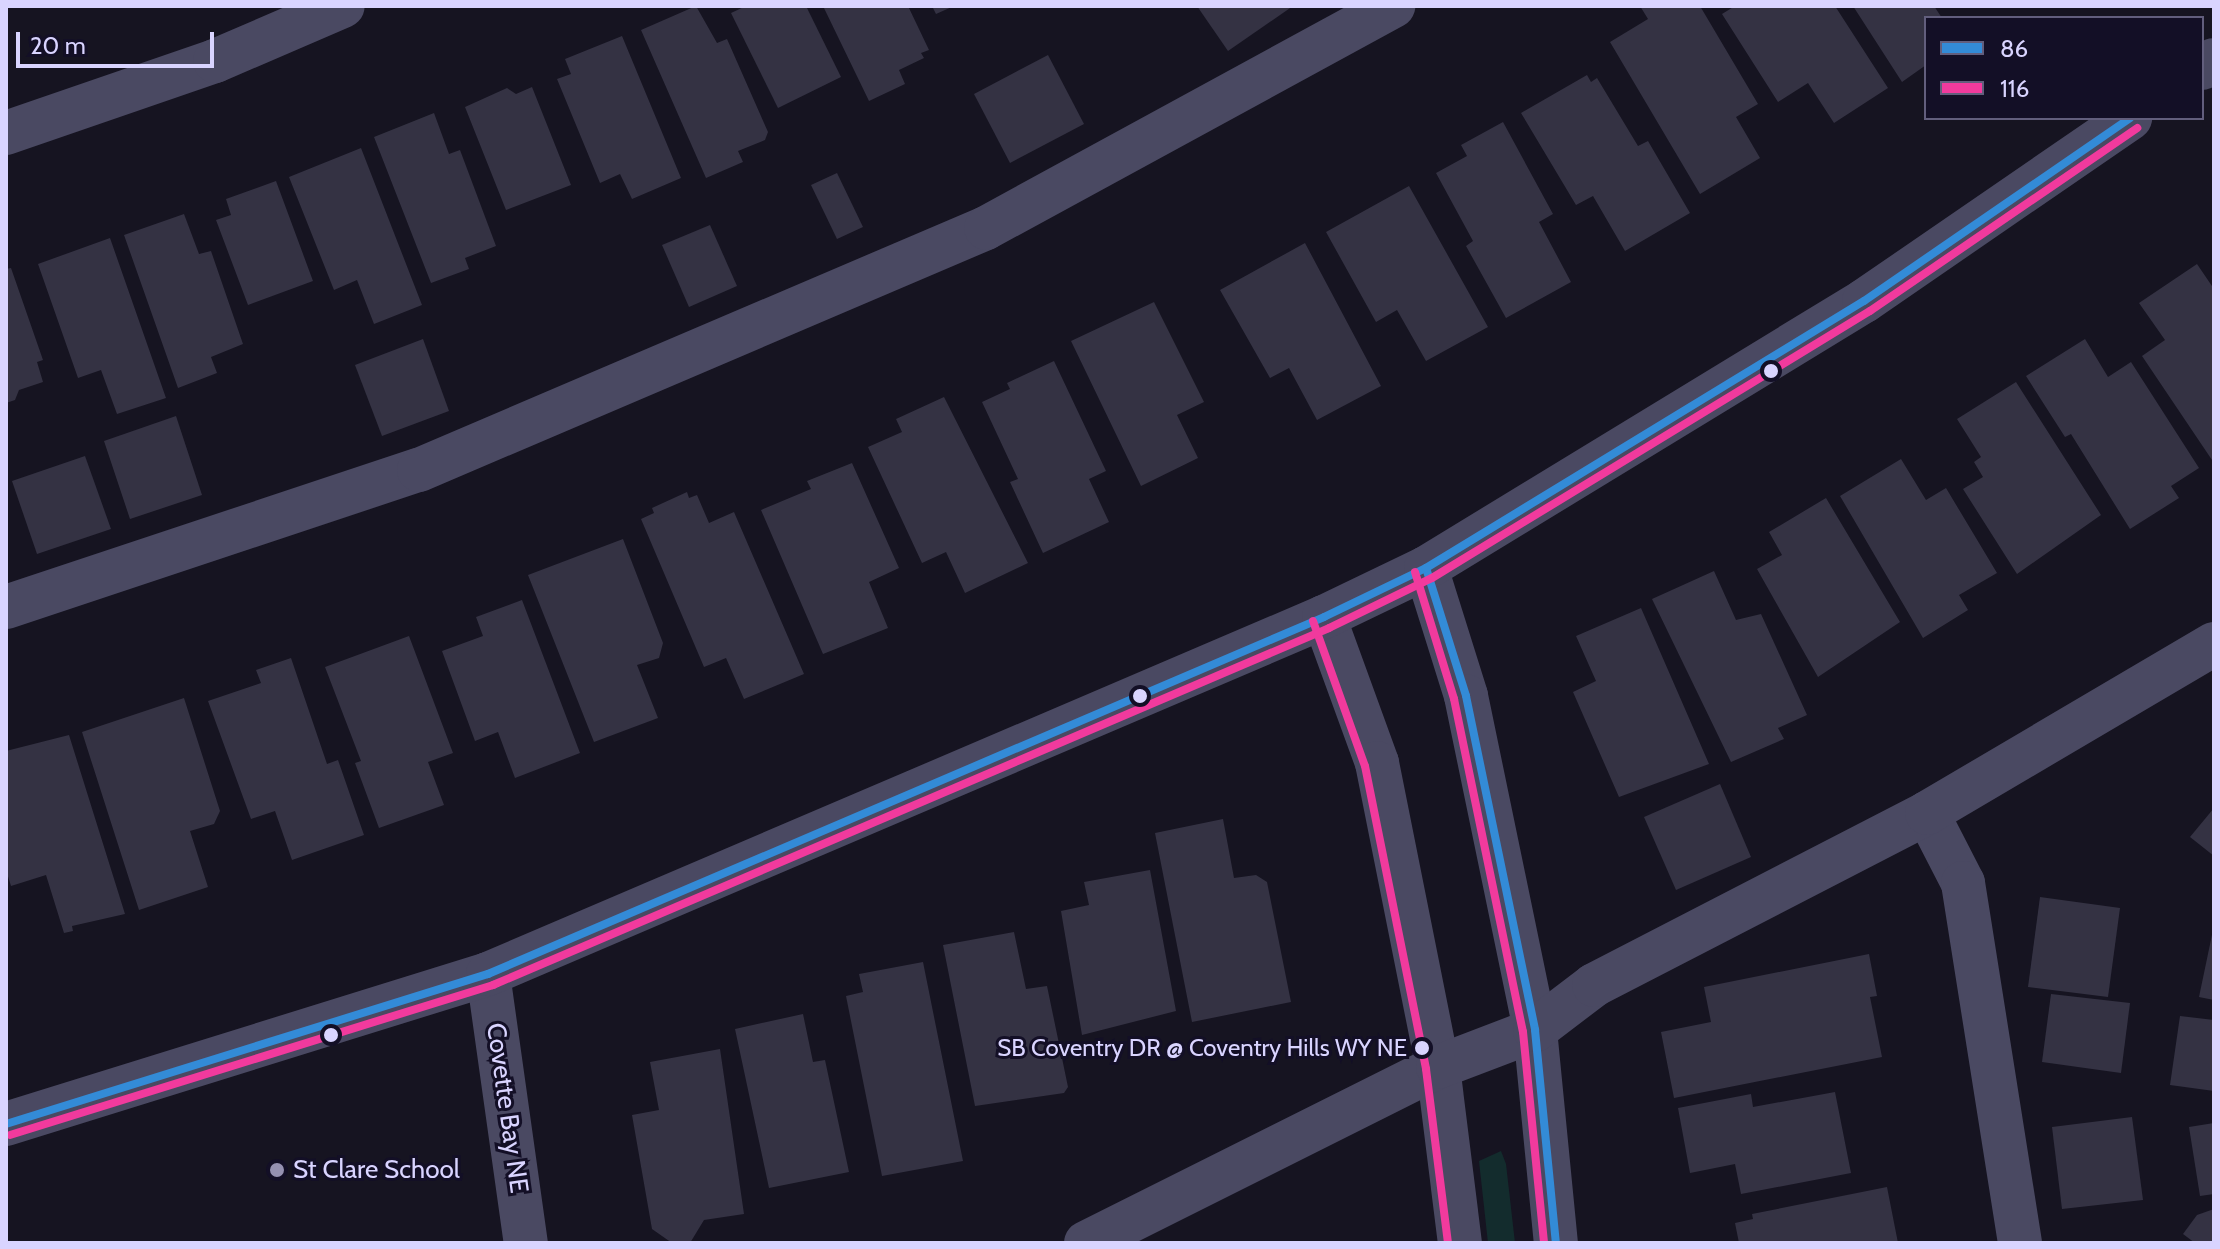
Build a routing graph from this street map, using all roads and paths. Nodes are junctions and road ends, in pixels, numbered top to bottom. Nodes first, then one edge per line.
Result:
1 (343, 6) edge
2 (1393, 6) edge
3 (2127, 120) edge
4 (6, 133) edge
5 (1426, 568) junction
6 (6, 607) edge
7 (1324, 617) junction
8 (2214, 644) edge
9 (1927, 813) junction
10 (488, 974) junction
11 (1535, 1030) junction
12 (1438, 1067) junction
13 (6, 1124) edge
14 (526, 1243) edge
15 (1086, 1243) edge
16 (1460, 1243) edge
17 (1556, 1243) edge
18 (2020, 1243) edge

1 - 4 street
2 - 6 street
3 - 5 street
5 - 7 street
5 - 11 street
7 - 10 street
7 - 12 street
8 - 9 street
9 - 11 street
9 - 18 street
10 - 13 street
10 - 14 street, Covette Bay NE
11 - 12 street
11 - 17 street
12 - 15 street
12 - 16 street

